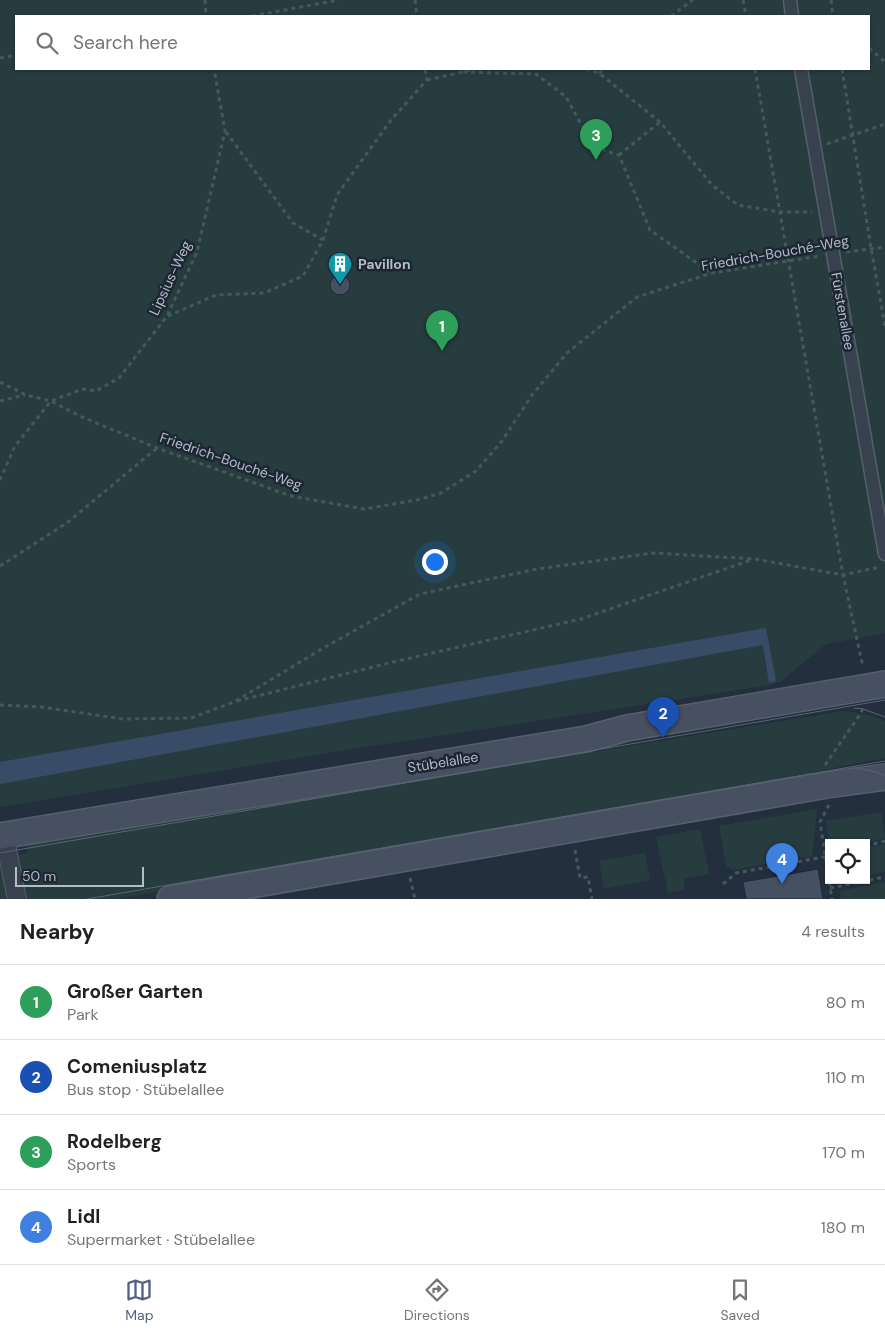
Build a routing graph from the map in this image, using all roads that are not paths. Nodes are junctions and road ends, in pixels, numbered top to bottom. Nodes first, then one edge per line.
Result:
1 (790, 0) edge
2 (792, 15) edge
3 (801, 70) edge
4 (885, 554) edge
5 (875, 678) edge
6 (885, 777) edge
7 (2, 836) edge
8 (17, 899) edge
9 (170, 899) edge

1 - 2 street
3 - 4 street, Fürstenallee
5 - 7 main road, Stübelallee
6 - 9 main road
7 - 8 street

